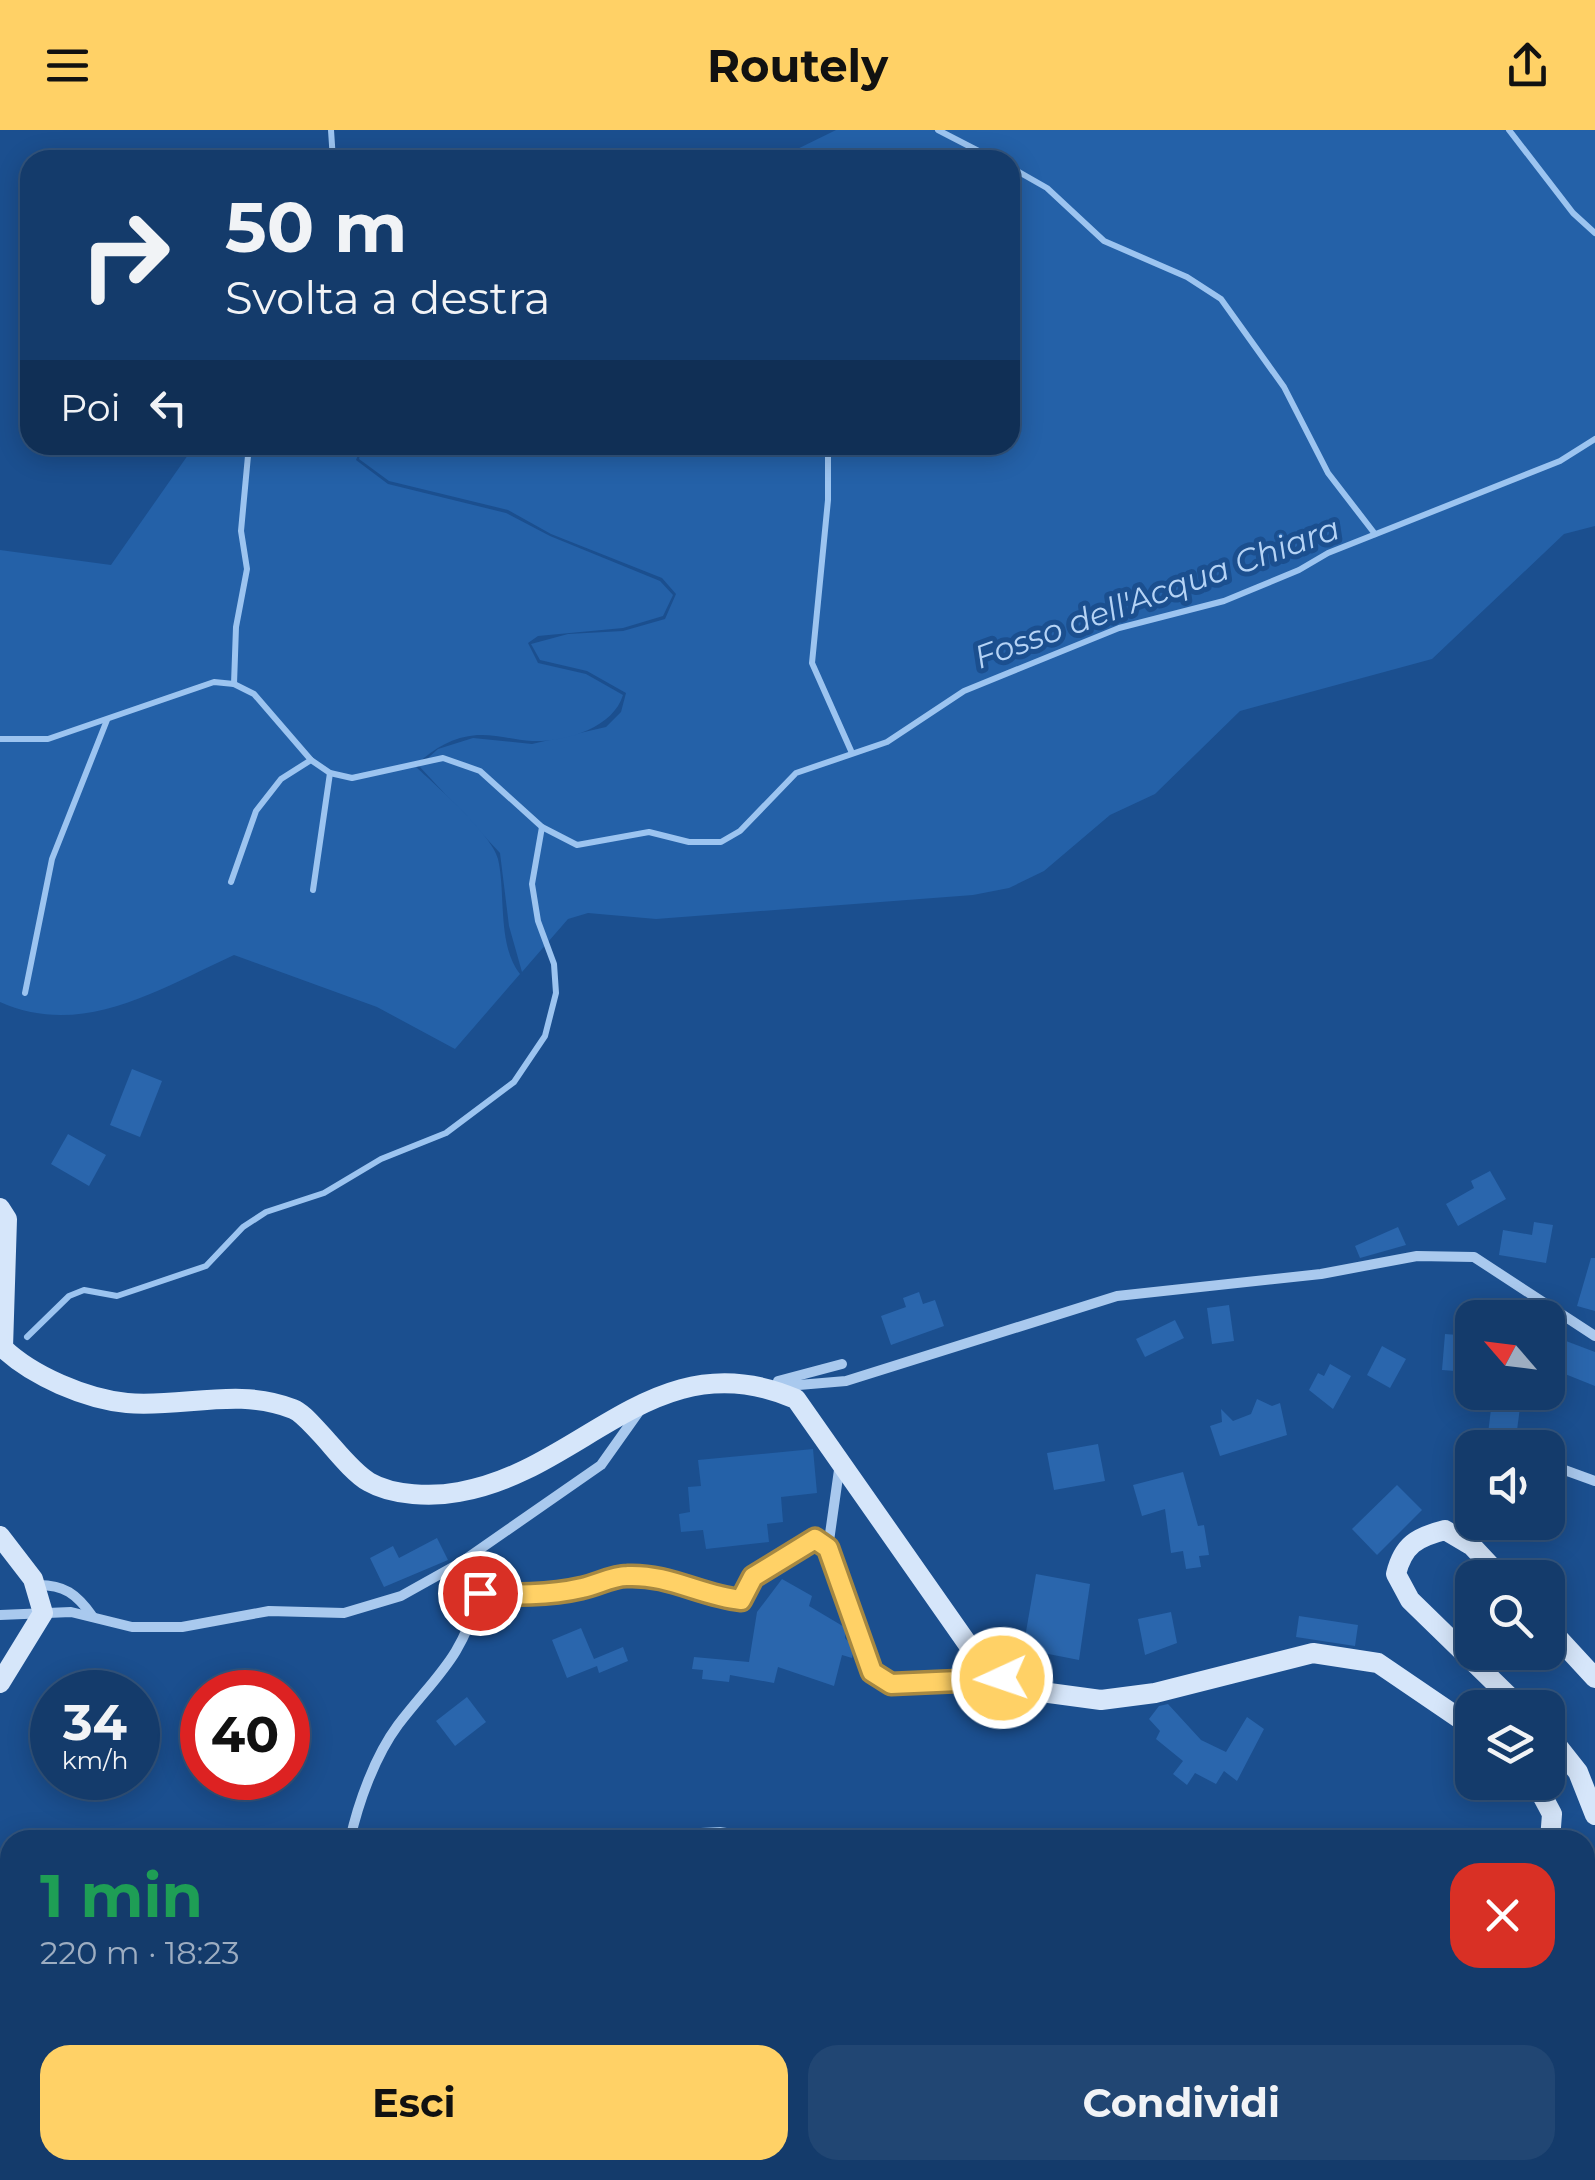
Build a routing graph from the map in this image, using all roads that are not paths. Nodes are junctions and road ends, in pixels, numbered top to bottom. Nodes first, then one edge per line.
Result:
1 (0, 1208) edge
2 (1595, 1336) edge
3 (842, 1364) dead end
4 (769, 1387) junction
5 (646, 1398) junction
6 (840, 1463) junction
7 (1565, 1471) edge
8 (1595, 1482) edge
9 (0, 1536) edge
10 (828, 1548) junction
11 (1485, 1560) edge
12 (460, 1562) junction
13 (34, 1585) junction
14 (480, 1593) junction
15 (43, 1613) junction
16 (0, 1616) edge
17 (93, 1617) junction
18 (1455, 1644) edge
19 (1565, 1645) edge
20 (1482, 1670) edge
21 (988, 1673) junction
22 (1595, 1678) edge
23 (0, 1684) edge
24 (1502, 1690) edge
25 (1455, 1715) edge
26 (1565, 1756) edge
27 (1545, 1800) edge
28 (1595, 1815) edge
29 (352, 1830) edge
30 (1551, 1830) edge

1 - 5 street
2 - 4 street
3 - 4 street
4 - 5 street
4 - 6 street
5 - 12 street
6 - 10 street
6 - 21 street
7 - 8 street
9 - 13 street
10 - 14 street
10 - 21 street
11 - 18 street
12 - 14 street
12 - 17 street
13 - 15 street
13 - 17 street
14 - 29 street
15 - 16 street
15 - 17 street
15 - 23 street
19 - 22 street
20 - 24 street
21 - 25 street
26 - 28 street
27 - 30 street

